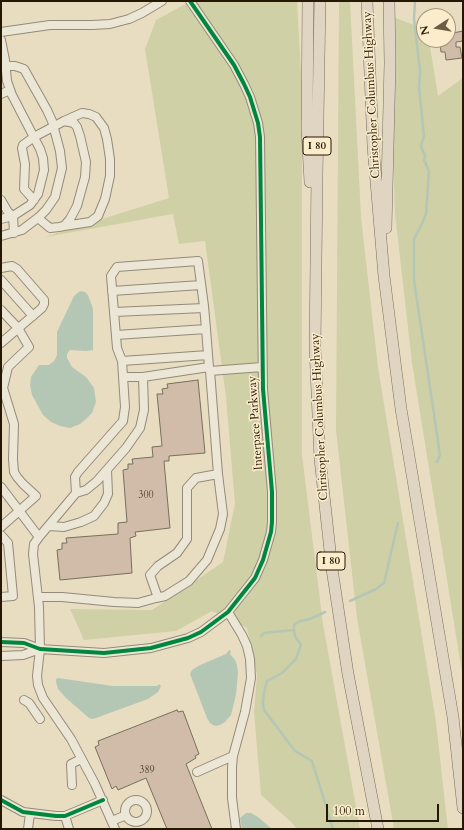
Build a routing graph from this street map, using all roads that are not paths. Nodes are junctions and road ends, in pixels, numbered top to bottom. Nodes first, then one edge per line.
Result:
1 (162, 1) edge
2 (190, 1) edge
3 (308, 1) edge
4 (320, 1) edge
5 (367, 1) edge
6 (389, 1) edge
7 (1, 32) edge
8 (1, 40) edge
9 (6, 66) junction
10 (10, 90) junction
11 (1, 94) edge
12 (64, 121) junction
13 (53, 127) junction
14 (34, 137) junction
15 (1, 200) edge
16 (34, 200) junction
17 (13, 216) junction
18 (38, 218) junction
19 (1, 219) edge
20 (64, 226) junction
21 (14, 233) junction
22 (1, 236) edge
23 (1, 268) edge
24 (384, 276) junction
25 (1, 280) edge
26 (201, 285) junction
27 (316, 290) junction
28 (112, 291) junction
29 (204, 308) junction
30 (1, 310) edge
31 (114, 312) junction
32 (32, 316) junction
33 (18, 328) junction
34 (206, 329) junction
35 (116, 335) junction
36 (1, 343) edge
37 (208, 355) junction
38 (122, 361) junction
39 (262, 366) junction
40 (209, 369) junction
41 (124, 377) junction
42 (143, 377) junction
43 (107, 470) junction
44 (218, 474) junction
45 (1, 487) edge
46 (76, 493) junction
47 (19, 511) junction
48 (49, 526) junction
49 (1, 527) edge
50 (1, 535) edge
51 (39, 537) junction
52 (1, 597) edge
53 (38, 597) junction
54 (156, 598) junction
55 (228, 612) junction
56 (1, 642) edge
57 (40, 649) junction
58 (1, 656) edge
59 (24, 700) dead end
60 (40, 720) dead end
61 (233, 756) junction
62 (81, 759) junction
63 (197, 772) dead end
64 (72, 785) dead end
65 (1, 800) edge
66 (102, 800) junction
67 (463, 808) edge
68 (30, 813) junction
69 (126, 815) dead end
70 (65, 816) junction
71 (112, 821) junction
72 (28, 829) edge
73 (69, 829) edge
74 (115, 829) edge
75 (236, 829) edge
76 (378, 829) edge

1 - 7 street
2 - 39 street, Interpace Parkway
3 - 27 highway
4 - 27 highway, Christopher Columbus Highway / I 80
5 - 24 highway, Christopher Columbus Highway
6 - 24 highway
8 - 9 street
9 - 10 street
9 - 13 street
10 - 11 street
10 - 14 street
12 - 13 street
12 - 20 street
12 - 20 street
13 - 14 street
13 - 18 street
14 - 16 street
14 - 16 street
15 - 17 street
16 - 17 street
17 - 19 street
17 - 21 street
18 - 20 street
18 - 21 street
21 - 22 street
23 - 32 street
24 - 67 highway, Christopher Columbus Highway
25 - 32 street
26 - 28 street
26 - 28 street
26 - 29 street
27 - 76 highway, Christopher Columbus Highway / I 80
28 - 31 street
29 - 31 street
29 - 34 street
30 - 33 street
31 - 35 street
32 - 33 street
33 - 36 street
33 - 47 street
34 - 35 street
34 - 37 street
35 - 38 street
37 - 38 street
37 - 40 street
38 - 41 street
39 - 40 street
39 - 55 street, Interpace Parkway
40 - 42 street
40 - 44 street
41 - 42 street
41 - 46 street
42 - 43 street
43 - 46 street
43 - 48 street
44 - 54 street
44 - 54 street
45 - 47 street
46 - 48 street
47 - 49 street
47 - 51 street
48 - 51 street
50 - 52 street
51 - 53 street
53 - 54 street
53 - 57 street
55 - 57 street, Interpace Parkway
55 - 61 street
56 - 57 street, Interpace Parkway
57 - 58 street, Interpace Parkway
57 - 62 street
59 - 60 street
61 - 63 street
61 - 75 street
62 - 64 street
62 - 66 street
65 - 68 street
66 - 70 street
66 - 71 street
68 - 70 street
68 - 72 street
69 - 71 street
70 - 73 street
71 - 74 street

